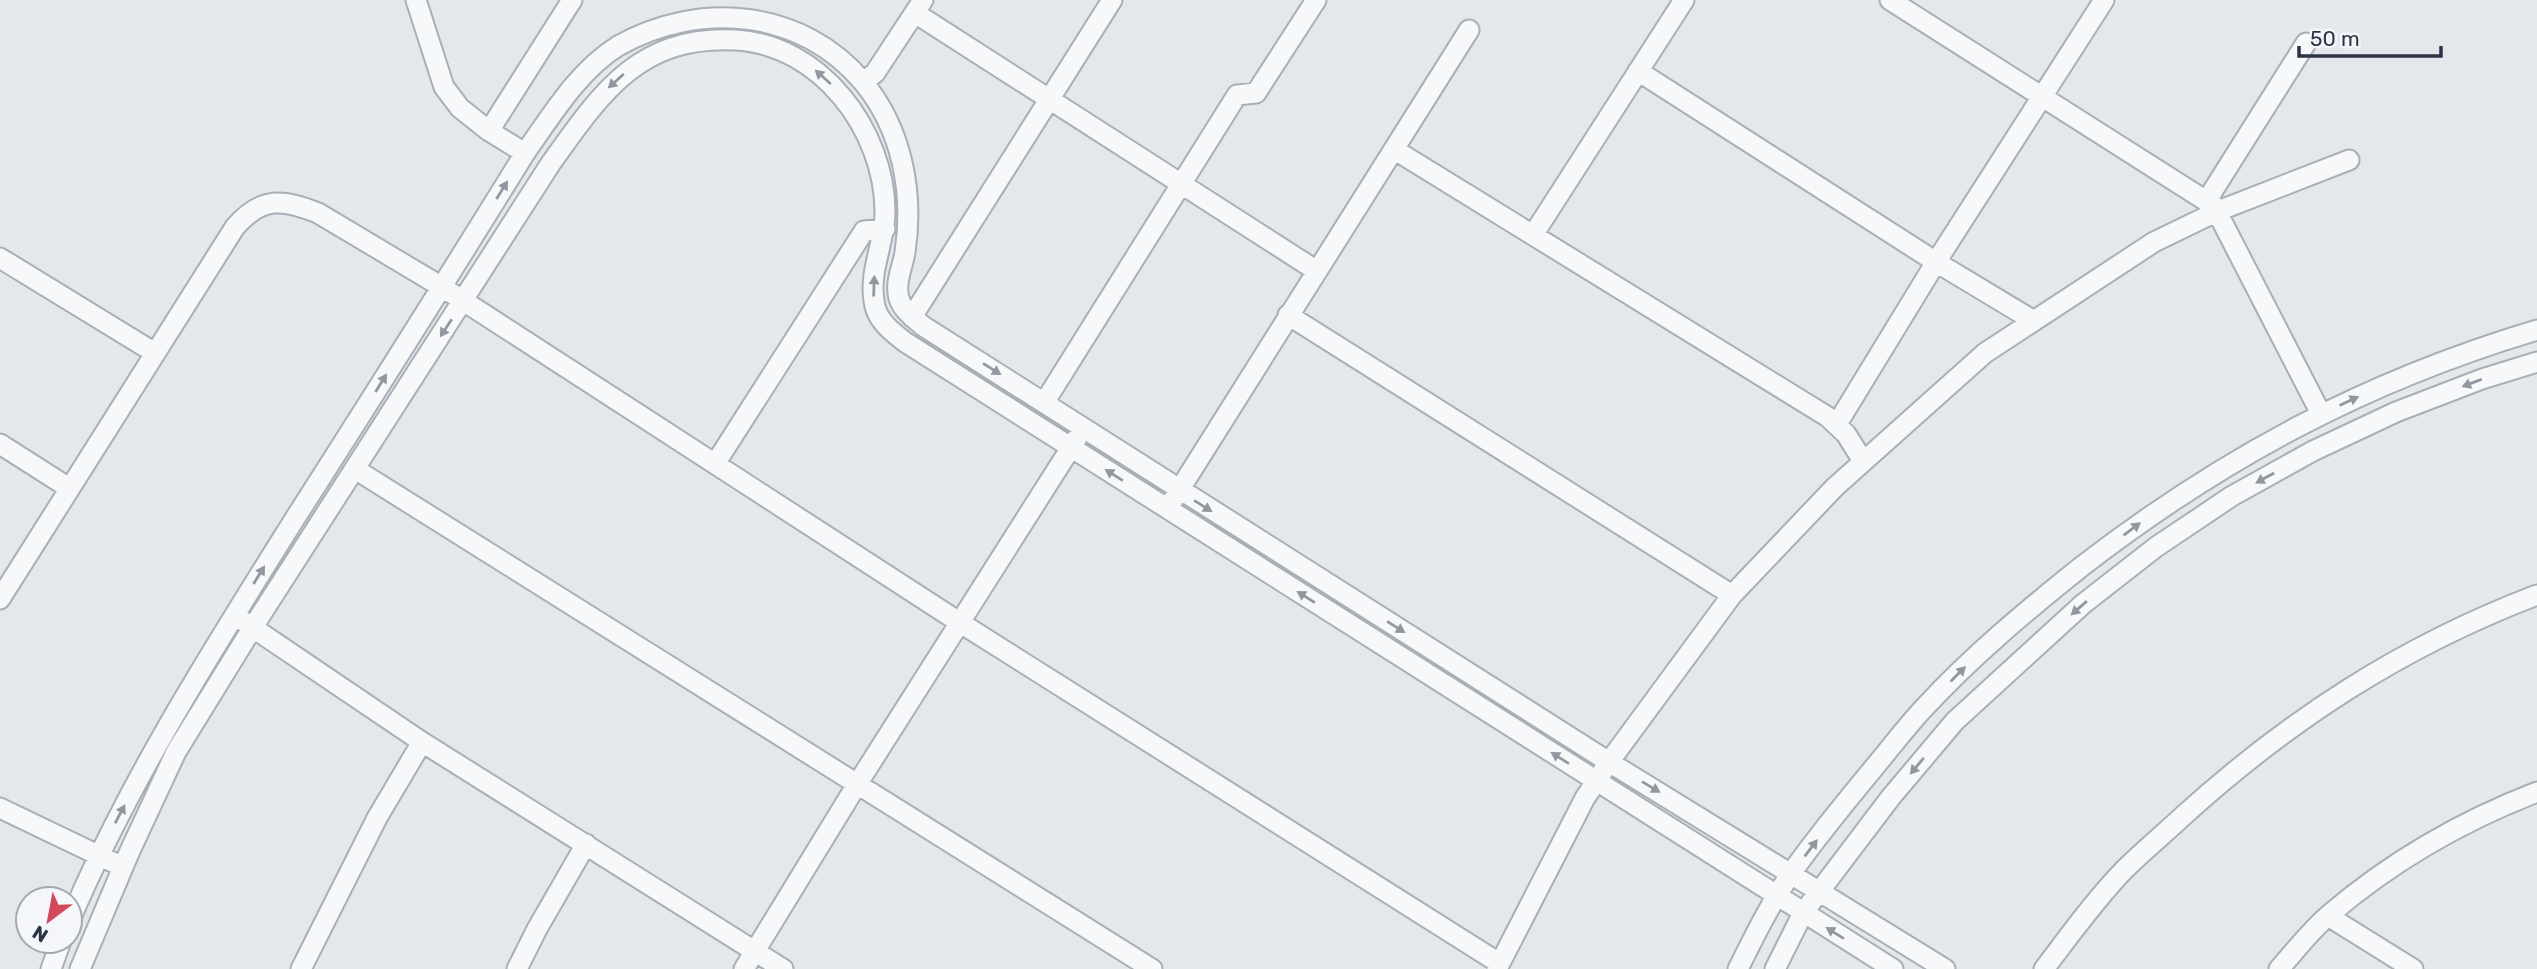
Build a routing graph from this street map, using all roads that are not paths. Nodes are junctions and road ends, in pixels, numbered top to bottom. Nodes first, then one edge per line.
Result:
1 (416, 0) edge
2 (572, 0) edge
3 (1112, 0) edge
4 (1316, 0) edge
5 (1684, 0) edge
6 (1889, 0) edge
7 (2104, 0) edge
8 (919, 7) edge
9 (1469, 30) dead end
10 (2306, 43) dead end
11 (1638, 71) junction
12 (863, 82) junction
13 (2042, 96) junction
14 (1050, 99) junction
15 (489, 131) junction
16 (1395, 150) junction
17 (525, 153) junction
18 (2348, 160) dead end
19 (1181, 184) junction
20 (2213, 205) junction
21 (885, 229) junction
22 (1533, 235) junction
23 (0, 258) edge
24 (1936, 262) junction
25 (1317, 271) junction
26 (442, 287) junction
27 (463, 301) junction
28 (1288, 315) junction
29 (912, 317) junction
30 (2034, 321) junction
31 (2537, 330) edge
32 (155, 354) junction
33 (2537, 362) edge
34 (1044, 402) junction
35 (2321, 414) junction
36 (1837, 424) junction
37 (1083, 428) junction
38 (0, 444) edge
39 (1070, 447) junction
40 (1863, 461) junction
41 (715, 464) junction
42 (355, 469) junction
43 (69, 488) junction
44 (1178, 490) junction
45 (1168, 509) junction
46 (2537, 594) edge
47 (1732, 595) junction
48 (0, 599) edge
49 (234, 616) junction
50 (959, 622) junction
51 (253, 627) junction
52 (422, 742) junction
53 (1609, 762) junction
54 (1597, 781) junction
55 (856, 786) junction
56 (2537, 792) edge
57 (0, 808) edge
58 (586, 844) junction
59 (98, 855) junction
60 (122, 867) junction
61 (1791, 873) junction
62 (84, 888) edge
63 (1820, 891) junction
64 (1778, 897) junction
65 (1803, 914) junction
66 (2328, 916) junction
67 (755, 951) junction
68 (1498, 966) edge
69 (80, 969) edge
70 (301, 969) edge
71 (517, 969) edge
72 (744, 969) edge
73 (783, 969) edge
74 (1152, 969) edge
75 (1738, 969) edge
76 (1775, 969) edge
77 (1893, 969) edge
78 (1945, 969) edge
79 (2044, 969) edge
80 (2279, 969) edge
81 (2413, 969) edge

1 - 15 street
2 - 15 street
3 - 14 street
4 - 19 street
5 - 11 street
6 - 13 street
7 - 13 street
8 - 12 street
8 - 14 street
9 - 16 street
10 - 20 street
11 - 22 street
11 - 24 street
12 - 17 street
12 - 29 street
13 - 20 street
13 - 24 street
14 - 19 street
14 - 29 street
15 - 17 street
16 - 22 street
16 - 25 street
26 -> 17 street
18 - 20 street
19 - 25 street
19 - 34 street
20 - 30 street
20 - 35 street
21 -> 27 street
39 -> 21 street
21 - 41 street
22 - 36 street
23 - 32 street
24 - 30 street
24 - 36 street
25 - 28 street
26 - 27 street
26 - 32 street
49 -> 26 street
27 - 41 street
27 -> 42 street
28 - 44 street
28 - 47 street
29 -> 34 street
30 - 40 street
35 -> 31 street
32 - 43 street
33 -> 63 street
34 - 37 street
61 -> 35 street
36 - 40 street
37 - 39 street
37 - 44 street
38 - 43 street
45 -> 39 street
39 - 50 street
40 - 47 street
41 - 50 street
42 - 51 street
42 - 55 street
43 - 48 street
44 - 45 street
44 -> 53 street
54 -> 45 street
46 - 79 street
47 - 53 street
49 - 51 street
59 -> 49 street
50 - 55 street
50 - 68 street
51 - 52 street
51 - 60 street
52 - 58 street
52 - 70 street
53 - 54 street
53 -> 61 street
54 - 64 street
54 - 68 street
55 - 67 street
55 - 74 street
56 - 66 street
57 - 59 street
58 - 67 street
58 - 71 street
59 - 60 street
59 - 62 street
60 - 69 street
61 - 63 street
61 - 64 street
63 - 65 street
63 - 78 street
64 - 65 street
64 - 75 street
65 - 76 street
77 -> 65 street
66 - 80 street
66 - 81 street
67 - 72 street
67 - 73 street

